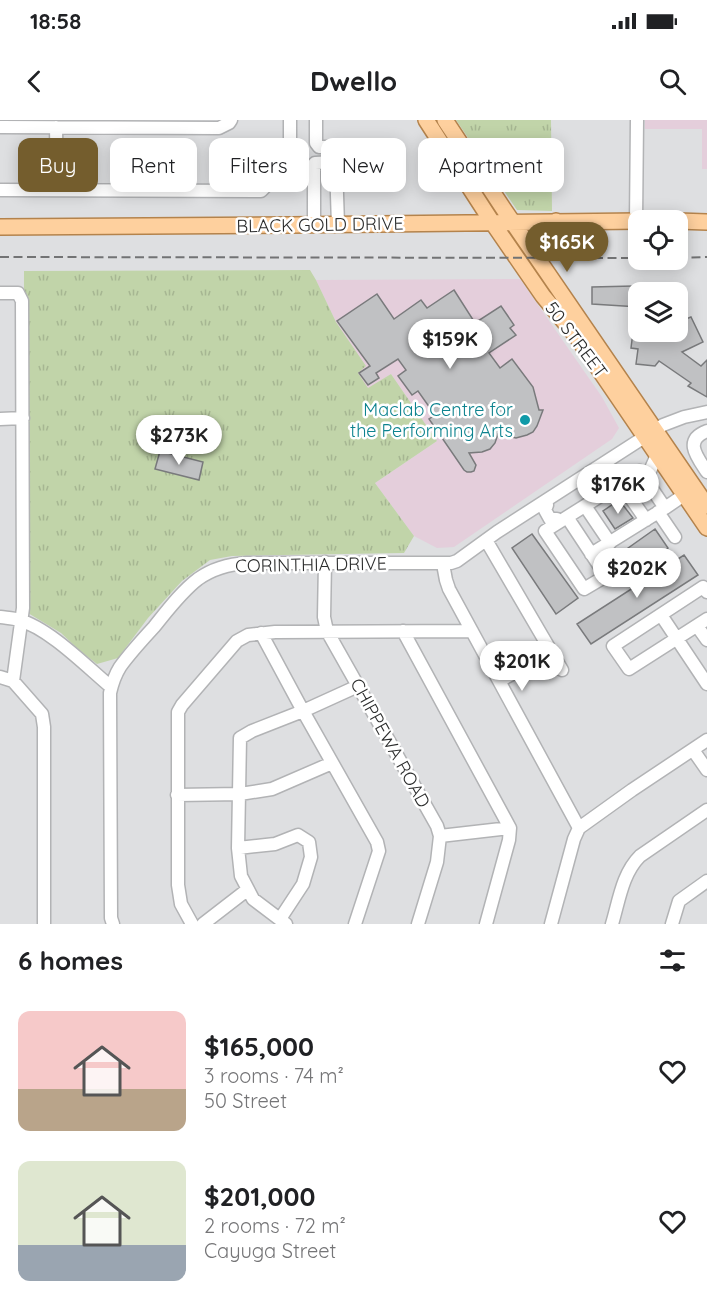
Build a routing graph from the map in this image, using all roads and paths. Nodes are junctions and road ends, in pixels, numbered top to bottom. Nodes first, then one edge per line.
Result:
1 (290, 120) edge
2 (316, 120) edge
3 (426, 120) edge
4 (446, 120) edge
5 (637, 120) edge
6 (227, 123) edge
7 (0, 127) edge
8 (56, 128) junction
9 (56, 138) edge
10 (321, 147) edge
11 (0, 190) edge
12 (18, 190) edge
13 (98, 190) edge
14 (473, 194) junction
15 (638, 210) edge
16 (628, 221) edge
17 (688, 221) edge
18 (492, 222) junction
19 (513, 222) junction
20 (556, 222) junction
21 (707, 222) edge
22 (456, 223) junction
23 (314, 225) junction
24 (338, 225) junction
25 (0, 227) edge
26 (534, 253) junction
27 (0, 293) edge
28 (707, 412) edge
29 (23, 418) junction
30 (0, 419) edge
31 (707, 430) edge
32 (650, 433) junction
33 (707, 441) edge
34 (657, 455) junction
35 (697, 457) junction
36 (707, 472) edge
37 (587, 474) junction
38 (621, 484) junction
39 (642, 489) junction
40 (602, 495) junction
41 (684, 495) junction
42 (546, 503) junction
43 (585, 506) junction
44 (707, 506) edge
45 (662, 510) junction
46 (561, 520) junction
47 (646, 520) junction
48 (707, 528) edge
49 (675, 537) dead end
50 (486, 540) junction
51 (610, 543) junction
52 (591, 554) junction
53 (325, 562) junction
54 (443, 564) junction
55 (707, 592) edge
56 (661, 615) junction
57 (0, 617) edge
58 (21, 620) junction
59 (702, 622) edge
60 (327, 631) junction
61 (403, 631) junction
62 (472, 631) junction
63 (261, 633) junction
64 (676, 638) junction
65 (707, 640) edge
66 (553, 652) junction
67 (562, 670) dead end
68 (0, 677) edge
69 (13, 681) junction
70 (499, 681) junction
71 (707, 684) edge
72 (358, 686) junction
73 (111, 687) junction
74 (303, 711) junction
75 (707, 740) edge
76 (693, 750) junction
77 (332, 763) junction
78 (707, 770) edge
79 (240, 794) junction
80 (177, 795) junction
81 (707, 810) edge
82 (510, 828) junction
83 (579, 828) junction
84 (440, 836) junction
85 (238, 848) junction
86 (707, 881) edge
87 (247, 890) junction
88 (283, 921) edge
89 (44, 924) edge
90 (113, 924) edge
91 (192, 924) edge
92 (203, 924) edge
93 (355, 924) edge
94 (418, 924) edge
95 (486, 924) edge
96 (551, 924) edge
97 (612, 924) edge
98 (672, 924) edge

1 - 13 street
2 - 10 street
3 - 14 main road, 50 STREET
4 - 19 main road, 50 STREET
5 - 15 street
6 - 8 street
7 - 8 street
8 - 9 street
11 - 12 street
14 - 18 main road, 50 STREET
14 - 22 main road
16 - 20 main road, BLACK GOLD DRIVE
17 - 21 main road
18 - 19 main road, BLACK GOLD DRIVE
18 - 22 main road, BLACK GOLD DRIVE
18 - 32 main road, 50 STREET
19 - 20 main road, BLACK GOLD DRIVE
19 - 26 main road, 50 STREET
20 - 26 main road
22 - 24 main road, BLACK GOLD DRIVE
23 - 24 main road, BLACK GOLD DRIVE
23 - 24 street
23 - 25 main road, BLACK GOLD DRIVE
26 - 32 main road, 50 STREET
27 - 29 street
28 - 32 street, CORINTHIA DRIVE
29 - 30 street
29 - 58 street
31 - 35 street
32 - 34 main road, 50 STREET
32 - 37 street, CORINTHIA DRIVE
32 - 44 main road, 50 STREET
33 - 35 street
34 - 39 street
34 - 41 main road, 50 STREET
35 - 36 street
37 - 40 street
37 - 42 street, CORINTHIA DRIVE
38 - 39 street
38 - 39 street
38 - 40 street
39 - 45 street
39 - 47 street
40 - 43 street
41 - 45 street
41 - 48 main road, 50 STREET
42 - 46 street
42 - 50 street, CORINTHIA DRIVE
43 - 46 street
43 - 51 street
45 - 47 street
45 - 49 street
46 - 52 street
46 - 52 street
47 - 51 street
50 - 54 street, CORINTHIA DRIVE
50 - 66 street
51 - 52 street
53 - 54 street, CORINTHIA DRIVE
53 - 60 street, CHIPPEWA ROAD
53 - 73 street, CORINTHIA DRIVE
54 - 62 street
55 - 56 street
56 - 64 street
56 - 64 street
57 - 58 street
58 - 69 street
58 - 73 street
59 - 64 street
59 - 65 street
60 - 61 street
60 - 63 street
60 - 72 street, CHIPPEWA ROAD
61 - 62 street
61 - 82 street
62 - 70 street
63 - 74 street
63 - 80 street
64 - 71 street
66 - 67 street
66 - 70 street
68 - 69 street
69 - 89 street
70 - 83 street
72 - 74 street
72 - 84 street, CHIPPEWA ROAD
73 - 90 street, CORINTHIA DRIVE
74 - 77 street
74 - 79 street
75 - 76 street
76 - 78 street
76 - 83 street
77 - 79 street
77 - 93 street
79 - 80 street
79 - 85 street
80 - 91 street
81 - 97 street
82 - 84 street
82 - 95 street
83 - 96 street
84 - 94 street
85 - 87 street
85 - 88 street
86 - 98 street
87 - 88 street
87 - 92 street

